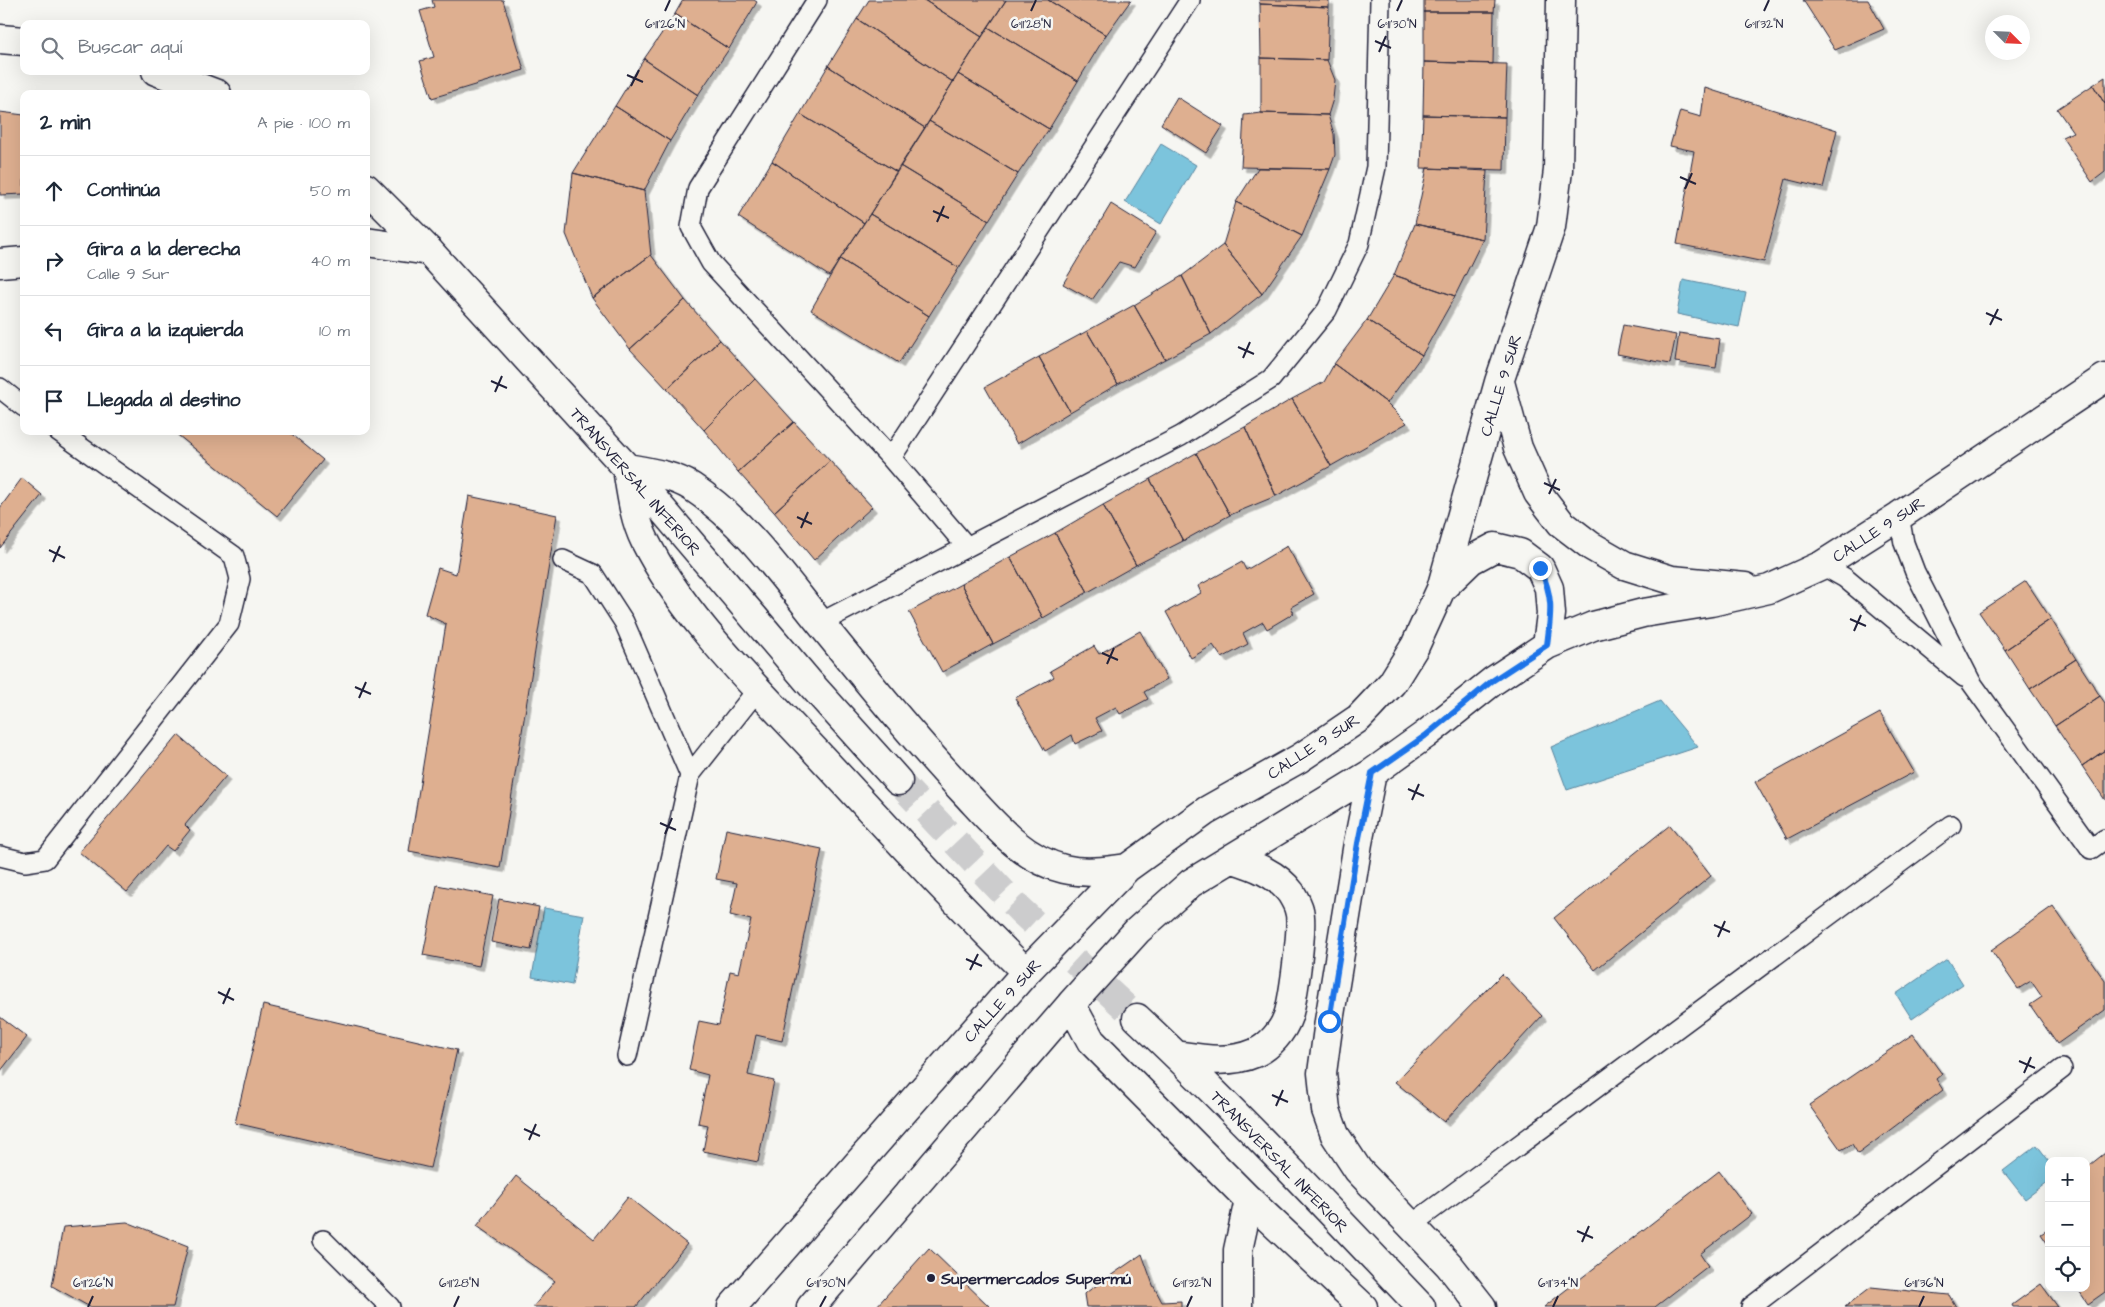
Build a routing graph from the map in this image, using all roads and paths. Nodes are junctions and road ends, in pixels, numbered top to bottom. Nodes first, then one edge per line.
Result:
1 (817, 0) edge
2 (1190, 0) edge
3 (1380, 0) edge
4 (1562, 0) edge
5 (0, 39) edge
6 (20, 42) edge
7 (167, 75) edge
8 (206, 90) edge
9 (370, 192) edge
10 (370, 243) edge
11 (429, 251) junction
12 (20, 262) edge
13 (0, 264) edge
14 (2105, 378) edge
15 (1500, 382) junction
16 (0, 388) edge
17 (20, 404) edge
18 (64, 435) edge
19 (891, 458) junction
20 (627, 468) junction
21 (1900, 516) junction
22 (967, 547) junction
23 (563, 560) dead end
24 (1822, 565) junction
25 (1441, 589) junction
26 (1769, 589) junction
27 (820, 623) junction
28 (1547, 645) junction
29 (1971, 682) junction
30 (758, 690) junction
31 (1372, 773) junction
32 (690, 775) junction
33 (898, 781) tunnel mouth
34 (1951, 824) dead end
35 (2105, 839) edge
36 (0, 856) edge
37 (1233, 858) junction
38 (1127, 868) junction
39 (1026, 972) junction
40 (1071, 1004) junction
41 (1136, 1018) tunnel mouth
42 (1176, 1055) junction
43 (627, 1056) dead end
44 (2062, 1069) dead end
45 (1250, 1200) junction
46 (1411, 1225) junction
47 (323, 1240) dead end
48 (390, 1307) edge
49 (732, 1307) edge
50 (811, 1307) edge
51 (1238, 1307) edge
52 (1362, 1307) edge
53 (1420, 1307) edge
54 (1482, 1307) edge
55 (1751, 1307) edge

1 - 19 lane
2 - 19 lane
3 - 22 lane
4 - 15 main road, CALLE 9 SUR
5 - 6 main road
7 - 8 main road
9 - 11 main road, TRANSVERSAL INFERIOR
10 - 11 main road
11 - 20 main road, TRANSVERSAL INFERIOR
12 - 13 main road
14 - 21 main road, CALLE 9 SUR
15 - 25 main road, CALLE 9 SUR
15 - 26 main road
16 - 17 lane
18 - 36 lane
19 - 22 lane
20 - 27 main road
20 - 30 main road
20 - 33 main road, TRANSVERSAL INFERIOR
21 - 24 main road, CALLE 9 SUR
21 - 29 lane
22 - 27 lane
23 - 32 lane
24 - 26 main road, CALLE 9 SUR
24 - 29 lane
25 - 28 main road
25 - 38 main road, CALLE 9 SUR
26 - 28 main road, CALLE 9 SUR
27 - 38 main road
28 - 31 main road, CALLE 9 SUR
29 - 35 lane
30 - 32 lane
30 - 39 main road
31 - 37 main road, CALLE 9 SUR
31 - 46 main road
32 - 43 lane
34 - 46 lane
37 - 40 main road, CALLE 9 SUR
37 - 42 main road
38 - 39 main road, CALLE 9 SUR
39 - 49 main road, CALLE 9 SUR
40 - 45 main road
40 - 50 main road, CALLE 9 SUR
41 - 42 main road, TRANSVERSAL INFERIOR
42 - 53 main road, TRANSVERSAL INFERIOR
44 - 55 lane
45 - 51 main road
45 - 52 main road
46 - 54 main road
47 - 48 lane

